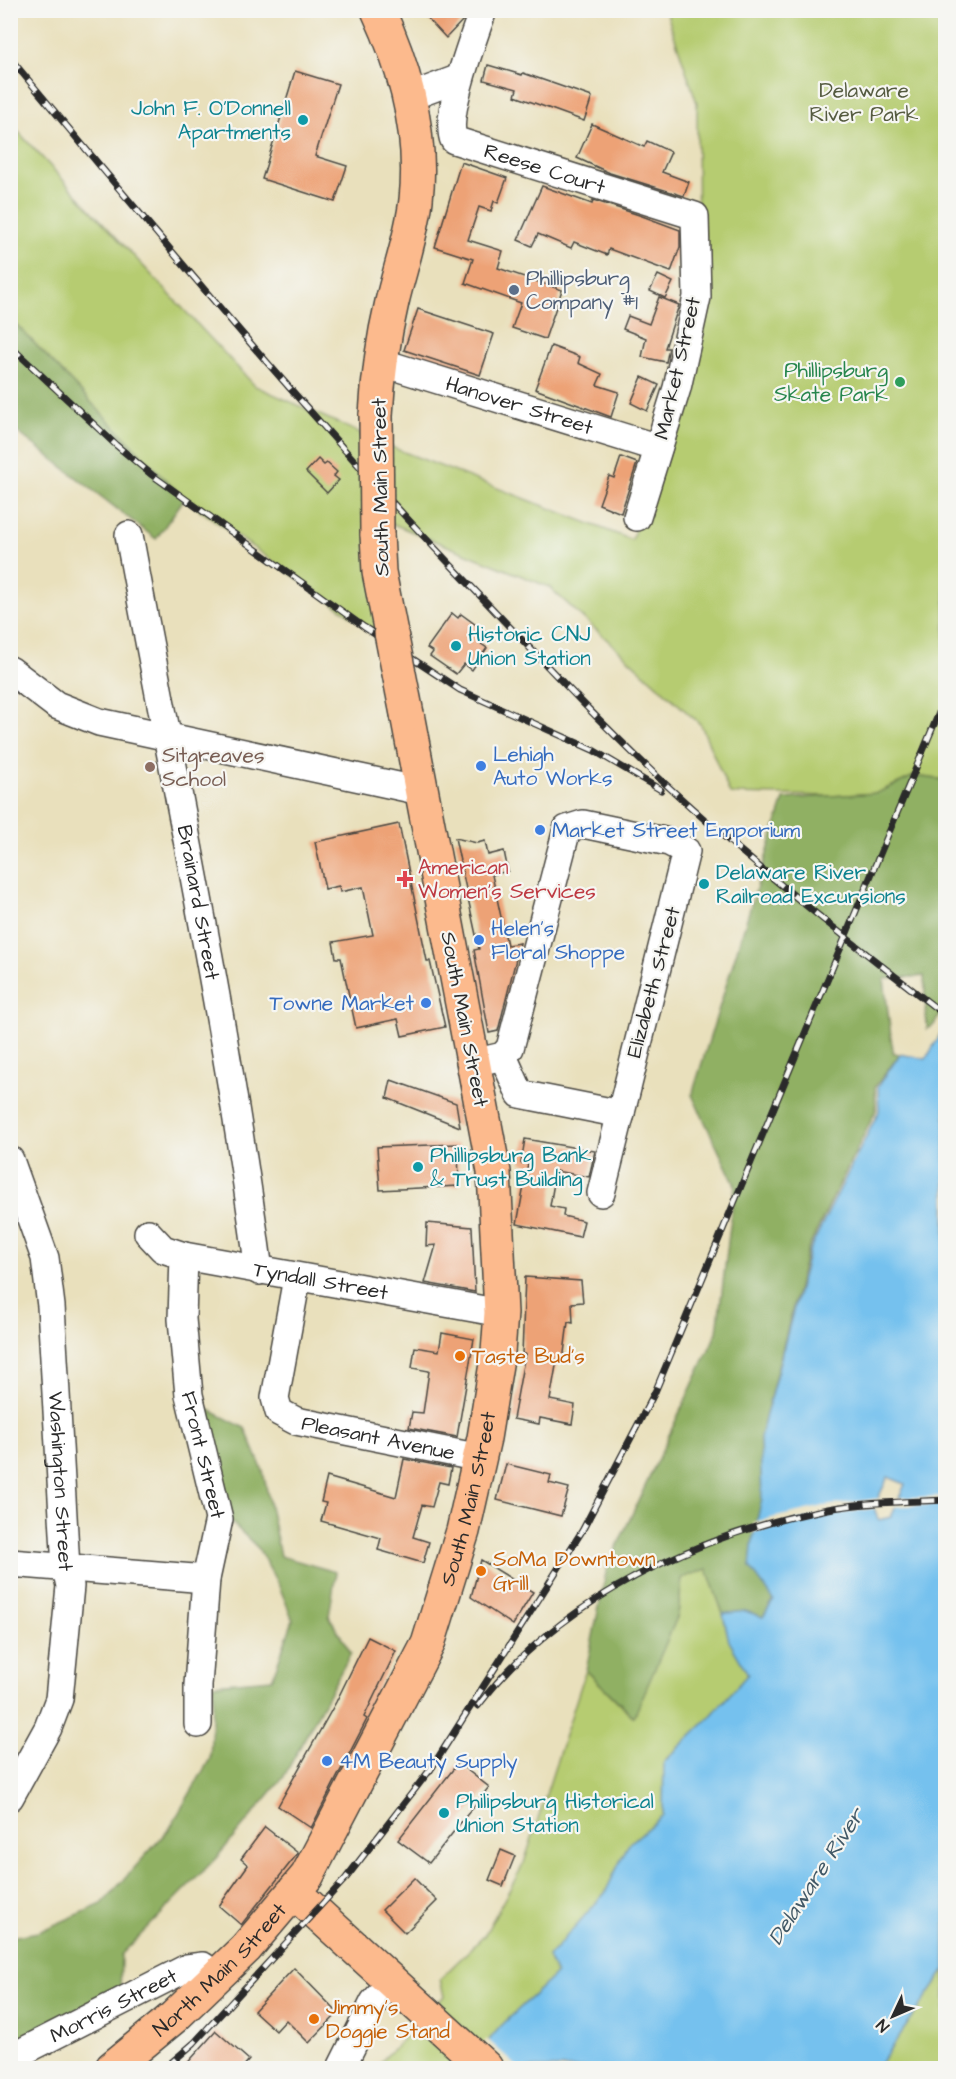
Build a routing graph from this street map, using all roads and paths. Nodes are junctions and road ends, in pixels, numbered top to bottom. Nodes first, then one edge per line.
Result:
1 (378, 10) edge
2 (483, 10) edge
3 (460, 78) junction
4 (409, 97) junction
5 (695, 216) joint
6 (380, 362) junction
7 (658, 448) junction
8 (637, 517) dead end
9 (129, 535) dead end
10 (10, 670) edge
11 (166, 736) junction
12 (421, 790) junction
13 (488, 1059) junction
14 (621, 1114) junction
15 (10, 1160) edge
16 (601, 1193) dead end
17 (24, 1229) edge
18 (148, 1233) dead end
19 (184, 1256) junction
20 (259, 1271) junction
21 (297, 1278) junction
22 (501, 1313) junction
23 (480, 1458) junction
24 (10, 1563) edge
25 (66, 1568) junction
26 (206, 1579) junction
27 (198, 1724) dead end
28 (10, 1797) edge
29 (295, 1893) junction
30 (216, 1977) junction
31 (392, 1982) junction
32 (10, 2058) edge
33 (112, 2068) edge
34 (341, 2068) edge
35 (486, 2068) edge

1 - 4 main road, South Main Street
2 - 3 street, Reese Court
3 - 4 street
3 - 5 street, Reese Court
4 - 6 main road, South Main Street
5 - 7 street, Market Street
6 - 7 street, Hanover Street
6 - 12 main road, South Main Street, bridge
7 - 8 street, Market Street
9 - 11 street, Brainard Street
10 - 11 street
11 - 12 street
11 - 20 street, Brainard Street
12 - 13 main road, South Main Street
13 - 14 street
13 - 14 street, Elizabeth Street
13 - 22 main road, South Main Street
14 - 16 street, Elizabeth Street
15 - 17 street, Washington Street
17 - 25 street, Washington Street
18 - 19 street, Tyndall Street
19 - 20 street, Tyndall Street
19 - 26 street, Front Street
20 - 21 street, Tyndall Street
21 - 22 street, Tyndall Street
21 - 23 street, Pleasant Avenue
22 - 23 main road, South Main Street
23 - 29 main road, South Main Street
24 - 25 street
25 - 26 street
25 - 28 street, Washington Street
26 - 27 street, Front Street
29 - 30 main road, North Main Street
29 - 31 main road
30 - 32 street, Morris Street
30 - 33 main road, North Main Street
31 - 34 street
31 - 35 main road

